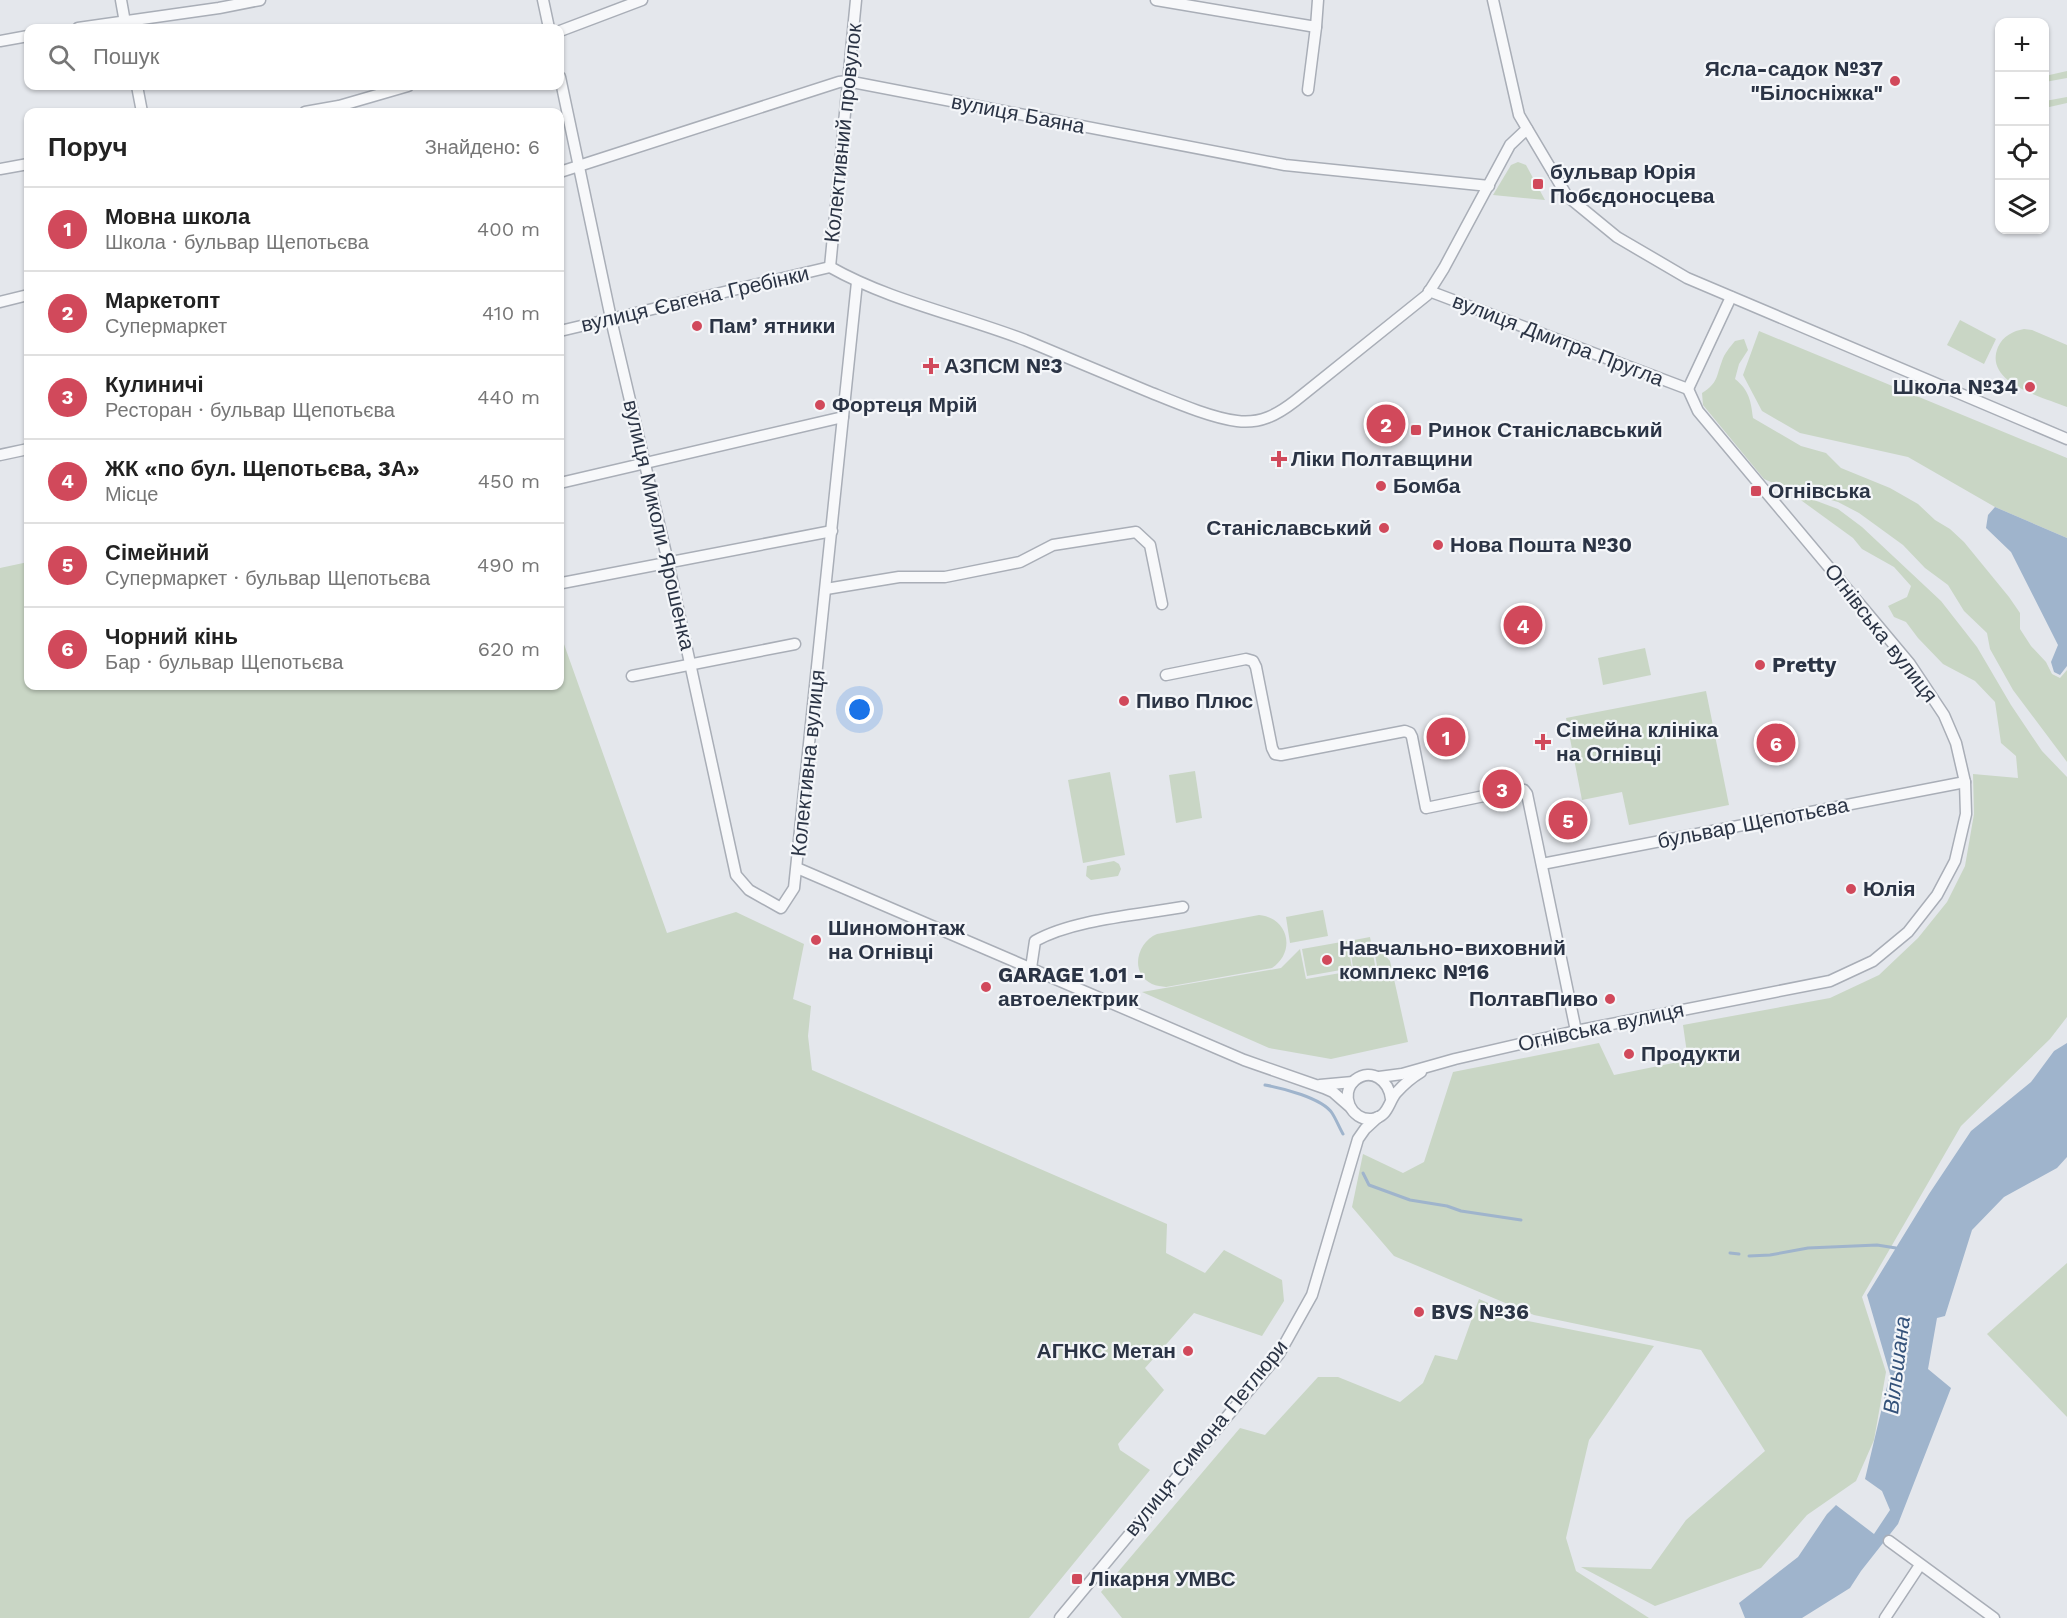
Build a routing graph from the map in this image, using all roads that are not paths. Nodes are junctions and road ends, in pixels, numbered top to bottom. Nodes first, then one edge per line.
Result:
1 (121, 0) edge
2 (260, 0) edge
3 (543, 0) edge
4 (642, 0) edge
5 (856, 0) edge
6 (1156, 0) edge
7 (1318, 0) edge
8 (1493, 0) edge
9 (126, 24) edge
10 (131, 24) edge
11 (548, 24) edge
12 (1316, 27) junction
13 (564, 29) edge
14 (24, 37) edge
15 (0, 41) edge
16 (847, 81) junction
17 (138, 90) edge
18 (394, 90) edge
19 (563, 90) edge
20 (1308, 90) dead end
21 (141, 108) edge
22 (328, 108) edge
23 (1527, 129) junction
24 (24, 165) edge
25 (579, 166) junction
26 (0, 169) edge
27 (564, 171) edge
28 (1489, 186) junction
29 (830, 267) junction
30 (857, 282) junction
31 (1429, 291) junction
32 (24, 296) edge
33 (1731, 297) junction
34 (0, 302) edge
35 (612, 319) junction
36 (564, 330) edge
37 (1688, 389) junction
38 (843, 417) junction
39 (2067, 439) edge
40 (24, 449) edge
41 (0, 455) edge
42 (645, 463) junction
43 (564, 482) edge
44 (832, 531) junction
45 (668, 562) junction
46 (564, 583) edge
47 (826, 589) junction
48 (1162, 604) dead end
49 (795, 644) dead end
50 (690, 664) junction
51 (1166, 675) dead end
52 (632, 676) dead end
53 (1965, 782) junction
54 (1542, 864) junction
55 (797, 868) junction
56 (1183, 907) dead end
57 (1030, 968) junction
58 (1576, 1031) junction
59 (1455, 1059) junction
60 (1379, 1077) junction
61 (1353, 1082) junction
62 (1311, 1084) junction
63 (1391, 1099) junction
64 (1351, 1109) junction
65 (1378, 1118) junction
66 (1358, 1139) junction
67 (1889, 1541) dead end
68 (1920, 1565) junction
69 (1060, 1618) edge
70 (1885, 1618) edge
71 (1994, 1618) edge

1 - 9 street
2 - 10 street
3 - 11 street
4 - 13 street
5 - 16 street, Колективний провулок
6 - 12 street
7 - 12 street
8 - 23 street
12 - 20 street
14 - 15 street
16 - 25 street, вулиця Баяна
16 - 28 street, вулиця Баяна
16 - 29 street, Колективний провулок
17 - 21 street
18 - 22 street
19 - 25 street, вулиця Миколи Ярошенка
23 - 28 street, вулиця Дмитра Пругла
23 - 33 street
24 - 26 street
25 - 27 street, вулиця Баяна
25 - 35 street, вулиця Миколи Ярошенка
28 - 31 street, вулиця Дмитра Пругла
29 - 30 street, вулиця Дмитра Пругла
29 - 35 street, вулиця Євгена Гребінки
30 - 31 street, вулиця Дмитра Пругла
30 - 38 street, Колективна вулиця
31 - 37 street, вулиця Дмитра Пругла
32 - 34 street
33 - 37 street
33 - 39 street
35 - 36 street, вулиця Євгена Гребінки
35 - 42 street, вулиця Миколи Ярошенка
37 - 53 street, Огнівська вулиця
38 - 42 street
38 - 44 street, Колективна вулиця
40 - 41 street
42 - 43 street
42 - 45 street, вулиця Миколи Ярошенка
44 - 45 street
44 - 47 street, Колективна вулиця
45 - 46 street
45 - 50 street, вулиця Миколи Ярошенка
47 - 48 street
47 - 55 street, Колективна вулиця
49 - 50 street
50 - 52 street
50 - 55 street, вулиця Миколи Ярошенка
51 - 54 street
53 - 54 street, бульвар Щепотьєва
53 - 58 street, Огнівська вулиця
54 - 58 street
55 - 57 street, Колективна вулиця
56 - 57 street
57 - 62 street, Колективна вулиця
58 - 59 street, Огнівська вулиця
59 - 60 street, Огнівська вулиця
59 - 63 street, Огнівська вулиця
60 - 61 street, Огнівська вулиця
60 - 63 street
61 - 62 street, Колективна вулиця
61 - 64 street
62 - 64 street, Колективна вулиця
63 - 65 street, Огнівська вулиця
64 - 65 street
64 - 66 street, вулиця Симона Петлюри
65 - 66 street, вулиця Симона Петлюри
66 - 69 street, вулиця Симона Петлюри
67 - 68 street
68 - 70 street
68 - 71 street

